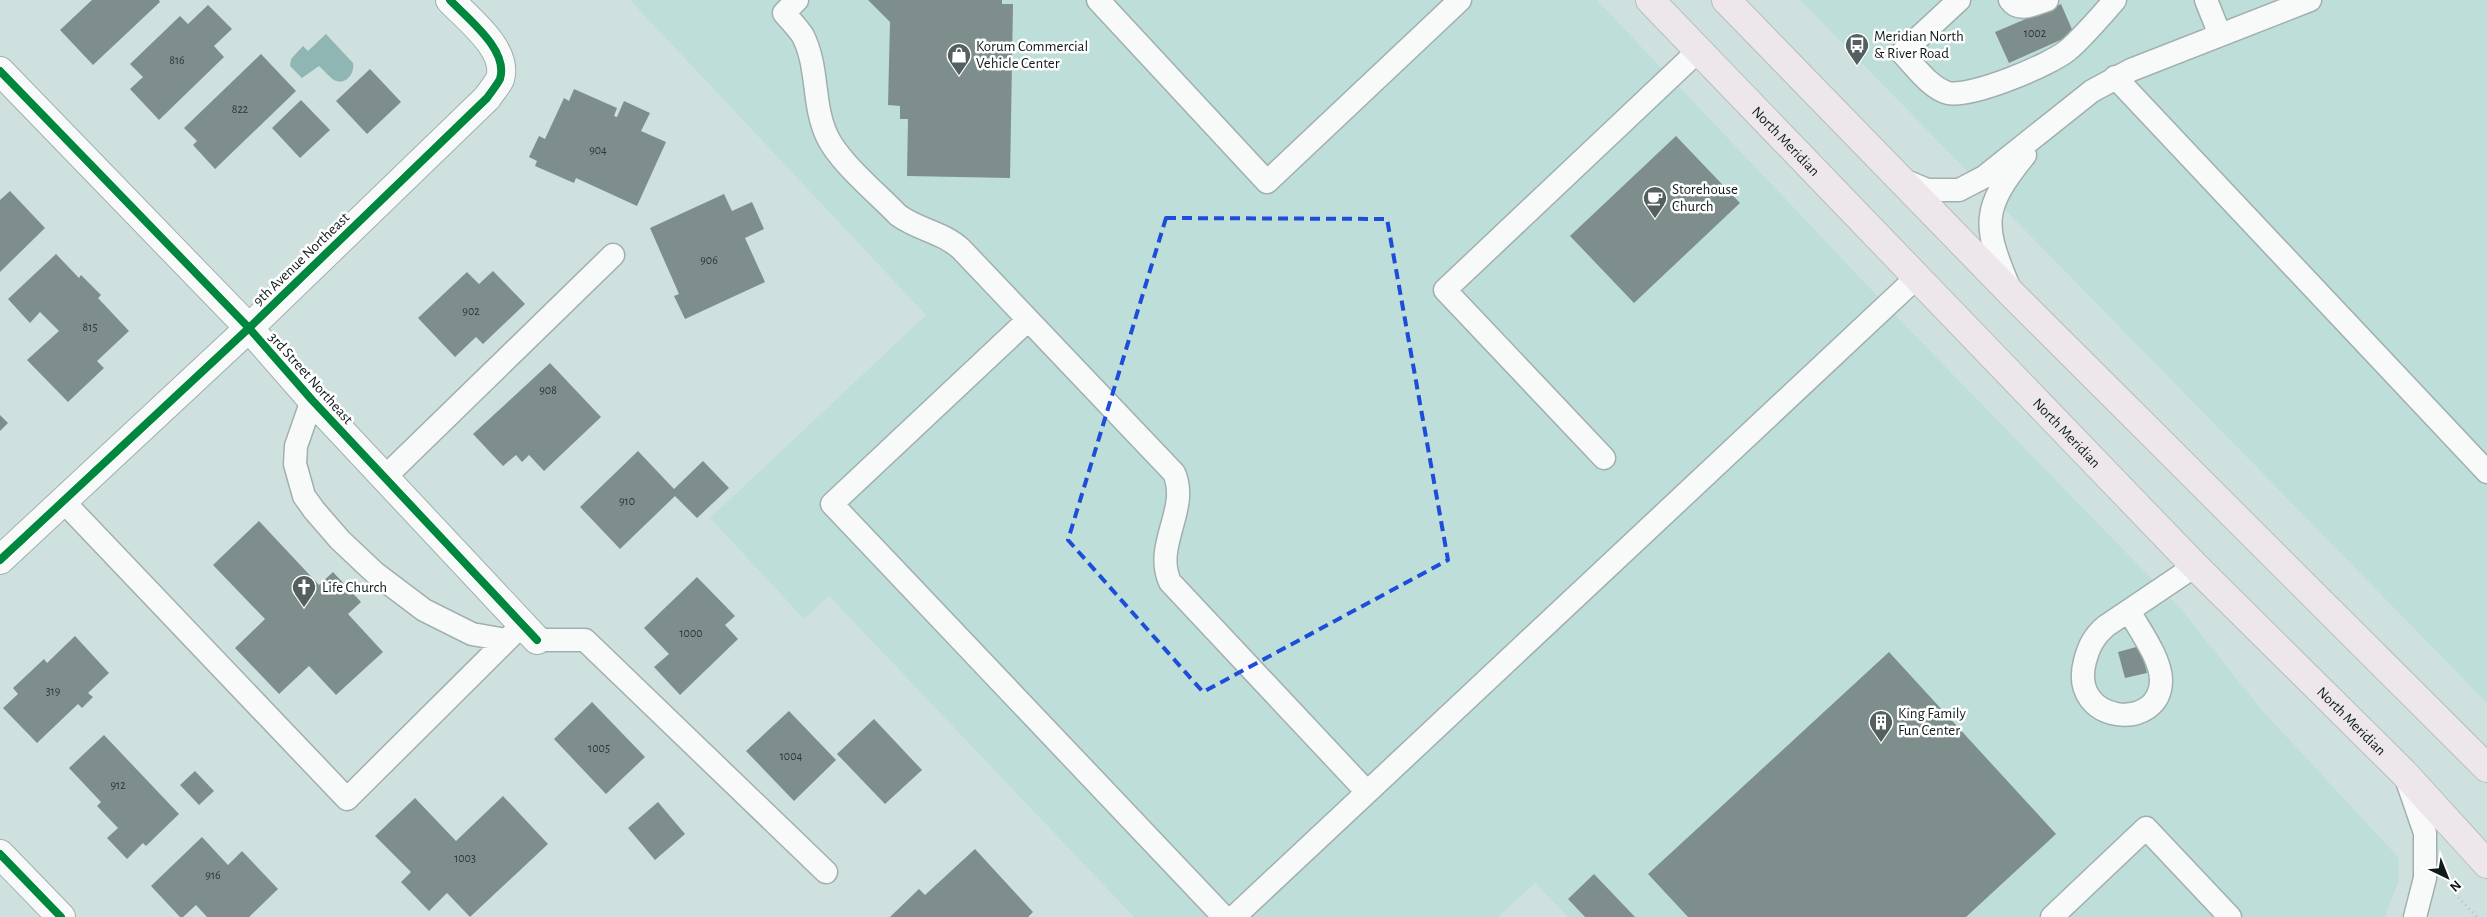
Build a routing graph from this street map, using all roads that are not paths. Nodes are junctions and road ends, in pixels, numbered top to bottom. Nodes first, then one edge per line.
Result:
1 (450, 0) edge
2 (797, 0) edge
3 (1098, 0) edge
4 (1650, 0) edge
5 (1726, 0) edge
6 (1959, 0) edge
7 (2010, 0) edge
8 (2046, 0) edge
9 (2115, 0) edge
10 (2206, 0) edge
11 (2310, 0) edge
12 (1456, 1) edge
13 (2220, 35) junction
14 (1698, 51) junction
15 (0, 71) edge
16 (2115, 77) junction
17 (2050, 126) junction
18 (1896, 176) junction
19 (613, 254) dead end
20 (1916, 278) junction
21 (2012, 294) junction
22 (1028, 320) junction
23 (248, 328) junction
24 (312, 400) junction
25 (1604, 458) dead end
26 (2487, 472) edge
27 (384, 478) junction
28 (63, 501) junction
29 (0, 560) edge
30 (2195, 566) junction
31 (2129, 611) dead end
32 (522, 635) junction
33 (2487, 768) edge
34 (2404, 773) junction
35 (1367, 792) junction
36 (0, 854) edge
37 (2487, 864) edge
38 (826, 872) dead end
39 (61, 917) edge
40 (1224, 917) edge
41 (1234, 917) edge
42 (2052, 917) edge
43 (2230, 917) edge
44 (2414, 917) edge

1 - 23 street, 9th Avenue Northeast
2 - 22 lane
3 - 12 lane
4 - 14 main road, North Meridian
5 - 18 main road
6 - 9 lane
7 - 8 lane
10 - 13 lane
11 - 13 lane
13 - 16 lane
14 - 20 main road, North Meridian
14 - 25 lane
15 - 23 street, 3rd Street Northeast
16 - 17 lane
16 - 26 lane
17 - 18 lane
17 - 21 lane
18 - 21 main road
19 - 27 lane
20 - 30 main road, North Meridian
20 - 35 lane
21 - 33 main road
22 - 35 lane
22 - 40 lane
23 - 24 street, 3rd Street Northeast
23 - 28 street, 9th Avenue Northeast
24 - 27 street, 3rd Street Northeast
24 - 32 lane
27 - 32 street, 3rd Street Northeast
28 - 29 street, 9th Avenue Northeast
28 - 32 lane
30 - 31 lane
30 - 34 main road, North Meridian
32 - 38 lane
34 - 37 main road, North Meridian
34 - 44 lane
35 - 41 lane
36 - 39 street
42 - 43 lane

